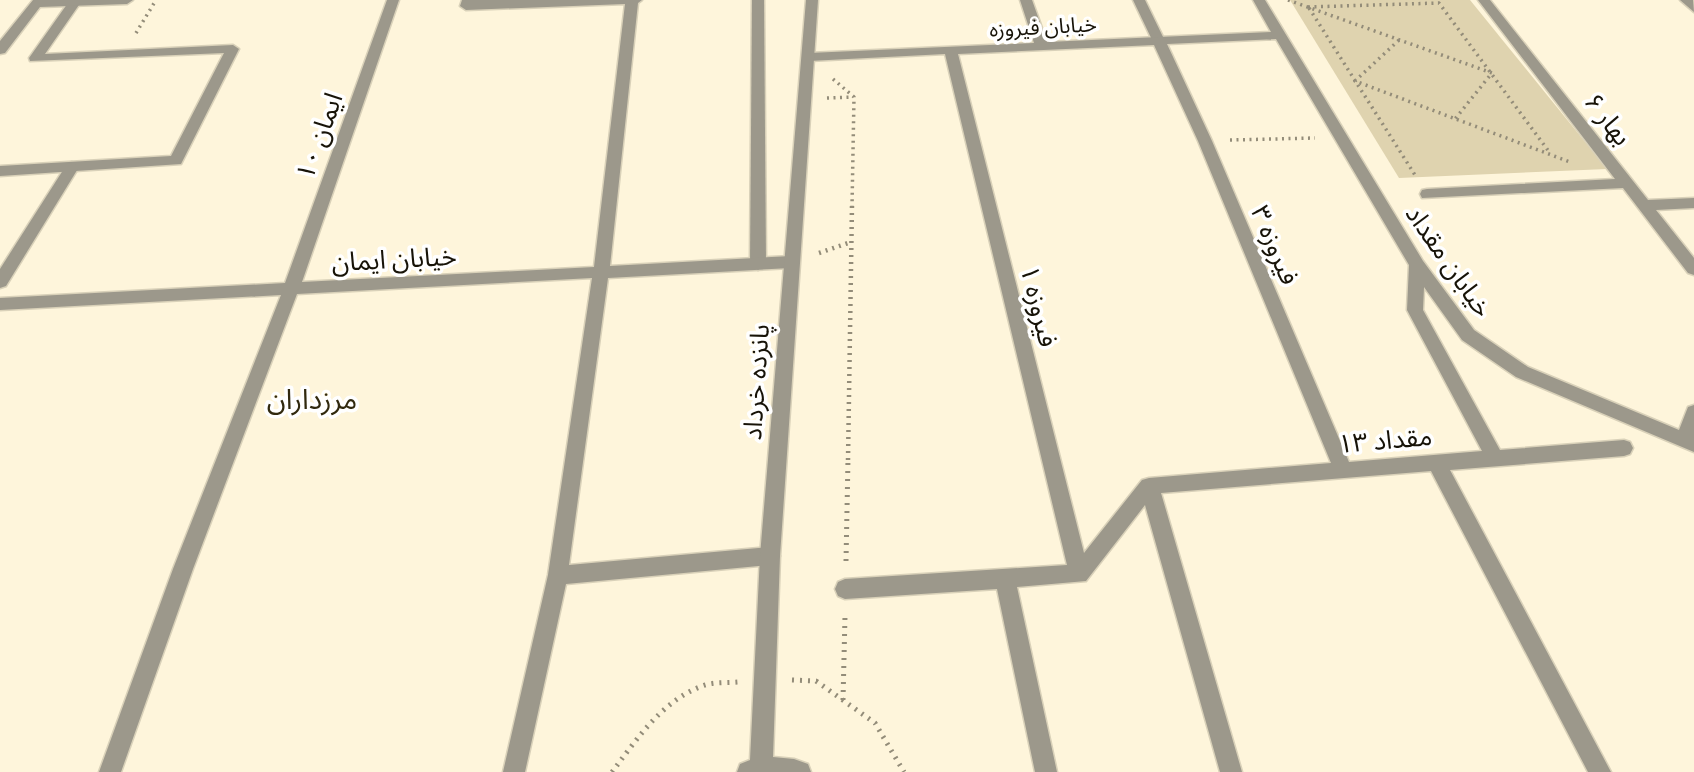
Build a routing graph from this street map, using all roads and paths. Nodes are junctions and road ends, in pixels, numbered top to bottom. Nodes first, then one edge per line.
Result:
1 (127, 0) edge
2 (156, 0) edge
3 (393, 0) edge
4 (634, 0) edge
5 (758, 0) edge
6 (812, 0) edge
7 (1026, 0) edge
8 (1139, 0) edge
9 (1259, 0) edge
10 (1288, 0) edge
11 (1484, 0) edge
12 (1686, 0) edge
13 (76, 1) edge
14 (37, 2) edge
15 (1441, 2) edge
16 (467, 3) edge
17 (1308, 7) junction
18 (1694, 8) edge
19 (1279, 34) junction
20 (1399, 40) junction
21 (1159, 41) junction
22 (1042, 46) junction
23 (0, 50) edge
24 (951, 51) junction
25 (122, 54) junction
26 (809, 57) junction
27 (1492, 73) junction
28 (1355, 81) junction
29 (1455, 119) junction
30 (1341, 137) junction
31 (1205, 141) junction
32 (1552, 155) junction
33 (1577, 164) dead end
34 (72, 167) junction
35 (0, 171) edge
36 (1627, 184) junction
37 (1427, 194) joint
38 (1694, 203) edge
39 (1645, 205) junction
40 (791, 262) junction
41 (758, 264) junction
42 (1417, 265) junction
43 (1694, 269) edge
44 (601, 273) junction
45 (0, 282) edge
46 (291, 289) junction
47 (0, 303) edge
48 (1694, 412) edge
49 (1690, 442) edge
50 (1624, 448) dead end
51 (1495, 458) junction
52 (1436, 462) junction
53 (1343, 469) junction
54 (1149, 486) junction
55 (770, 556) junction
56 (1079, 574) junction
57 (558, 575) junction
58 (1005, 579) junction
59 (845, 589) junction
60 (843, 700) dead end
61 (754, 770) edge
62 (110, 772) edge
63 (514, 772) edge
64 (800, 772) edge
65 (1046, 772) edge
66 (1231, 772) edge
67 (1600, 772) edge

1 - 13 street
2 - 25 path
3 - 46 street, ایمان ۱۰
4 - 16 street
4 - 44 street
5 - 41 street
6 - 26 street, پانزده خرداد
7 - 22 street
8 - 21 street, فیروزه ۳
9 - 19 street, خیابان مقداد
10 - 17 path
11 - 36 street, بهار ۶
12 - 18 street
13 - 14 street
13 - 25 street
14 - 23 street
15 - 17 path
15 - 27 path
17 - 20 path
17 - 28 path
19 - 21 street, خیابان فیروزه
19 - 30 street, خیابان مقداد
20 - 27 path
20 - 28 path
21 - 22 street, خیابان فیروزه
21 - 31 street, فیروزه ۳
22 - 24 street, خیابان فیروزه
24 - 26 street, خیابان فیروزه
24 - 56 street, فیروزه ۱
25 - 34 street
26 - 40 street, پانزده خرداد
26 - 59 path
27 - 29 path
27 - 32 path
28 - 29 path
28 - 37 path
29 - 32 path
30 - 31 path
30 - 42 street, خیابان مقداد
31 - 53 street, فیروزه ۳
32 - 33 path
34 - 35 street
34 - 45 street
36 - 37 street
36 - 39 street, بهار ۶
38 - 39 street
39 - 43 street, بهار ۶
40 - 41 street, خیابان ایمان
40 - 55 street, پانزده خرداد
41 - 44 street, خیابان ایمان
42 - 49 street, خیابان مقداد
42 - 51 street
44 - 46 street, خیابان ایمان
44 - 57 street
46 - 47 street, خیابان ایمان
46 - 62 street, ایمان ۱۰
48 - 49 street
50 - 51 street, مقداد ۱۳
51 - 52 street, مقداد ۱۳
52 - 53 street, مقداد ۱۳
52 - 67 street
53 - 54 street, مقداد ۱۳
54 - 56 street
54 - 66 street
55 - 57 street
55 - 61 street, پانزده خرداد
56 - 58 street
57 - 63 street
58 - 59 street
58 - 65 street
59 - 60 path
61 - 64 street

